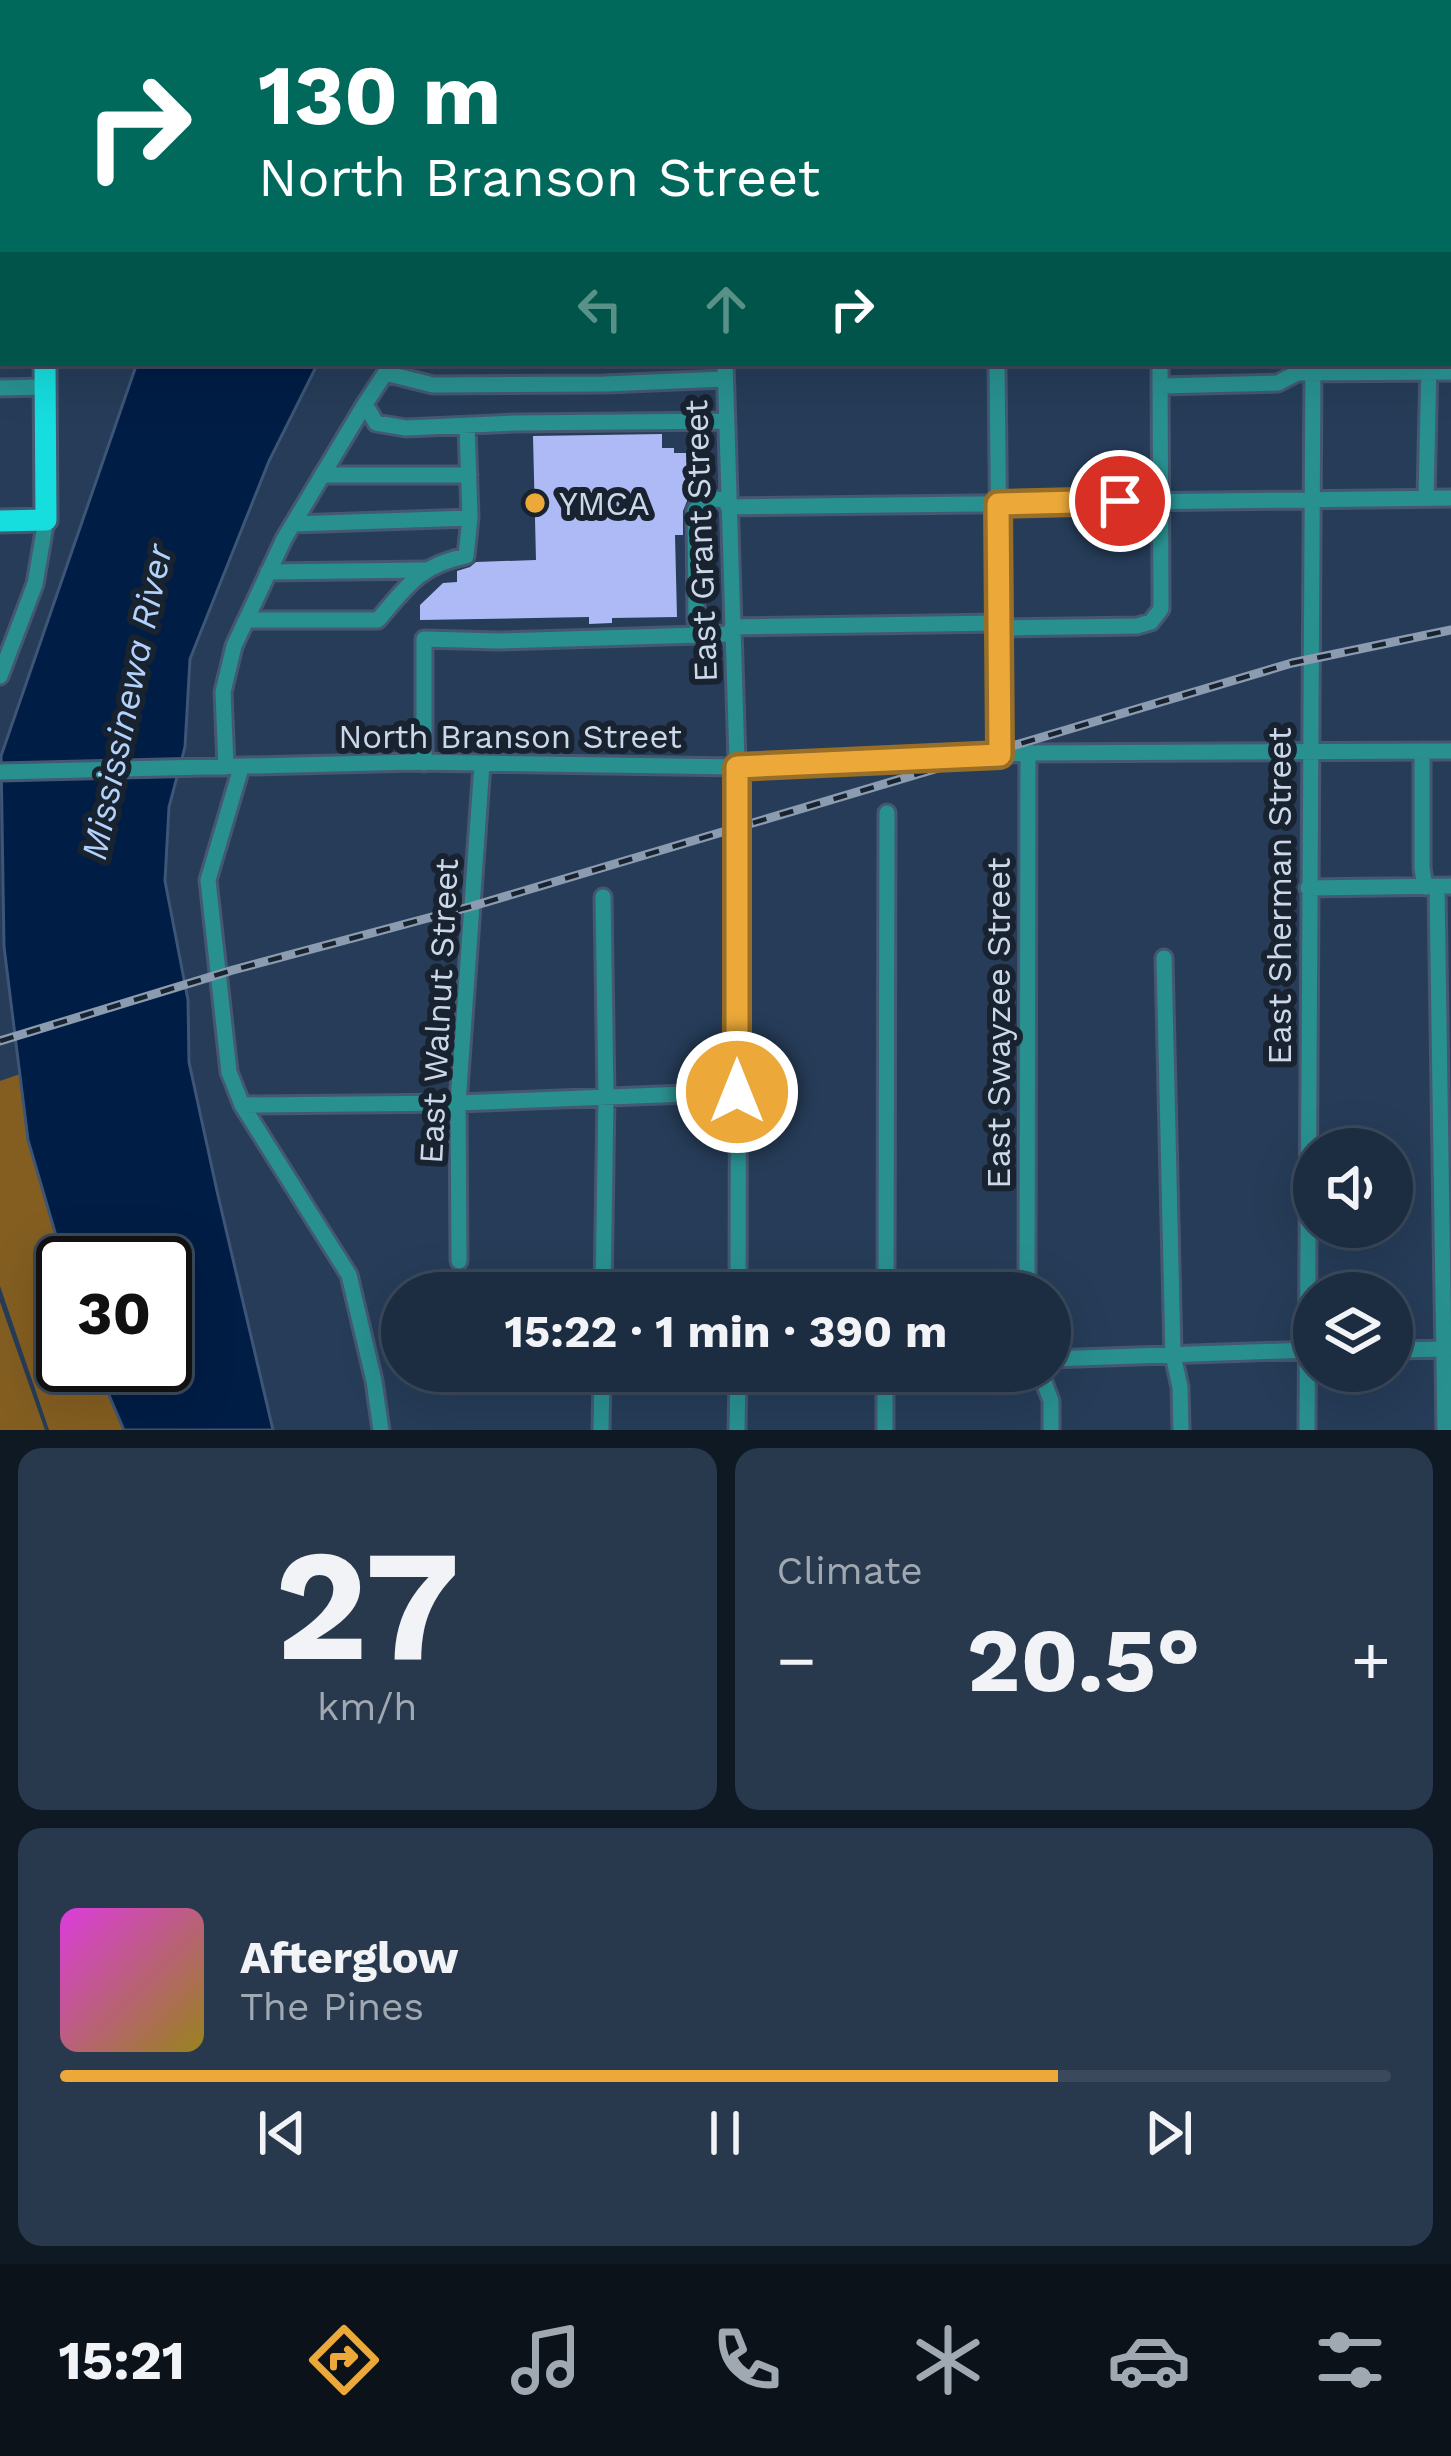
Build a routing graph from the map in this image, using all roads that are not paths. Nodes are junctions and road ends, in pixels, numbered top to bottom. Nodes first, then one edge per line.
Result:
1 (45, 366) edge
2 (997, 366) edge
3 (1160, 366) edge
4 (388, 368) edge
5 (1313, 368) edge
6 (1429, 368) edge
7 (724, 371) edge
8 (1451, 372) edge
9 (1160, 386) junction
10 (45, 387) junction
11 (0, 388) edge
12 (365, 404) junction
13 (727, 421) junction
14 (466, 425) junction
15 (322, 475) junction
16 (469, 475) junction
17 (1312, 498) junction
18 (1426, 498) junction
19 (1451, 498) edge
20 (1161, 501) junction
21 (728, 503) junction
22 (998, 504) junction
23 (470, 518) junction
24 (46, 520) junction
25 (0, 521) edge
26 (293, 524) junction
27 (427, 570) junction
28 (268, 572) junction
29 (246, 620) junction
30 (999, 626) junction
31 (732, 631) junction
32 (700, 635) junction
33 (5, 650) edge
34 (0, 676) edge
35 (1310, 751) junction
36 (1422, 751) junction
37 (1451, 751) edge
38 (1028, 754) junction
39 (1000, 755) junction
40 (424, 763) junction
41 (482, 764) junction
42 (226, 767) junction
43 (737, 767) junction
44 (0, 772) edge
45 (887, 813) dead end
46 (1438, 887) edge
47 (1309, 888) junction
48 (603, 897) dead end
49 (1164, 958) dead end
50 (737, 1092) junction
51 (606, 1097) junction
52 (458, 1102) junction
53 (242, 1105) junction
54 (459, 1261) dead end
55 (604, 1272) edge
56 (738, 1272) edge
57 (886, 1272) edge
58 (1028, 1272) edge
59 (1310, 1272) edge
60 (1413, 1349) edge
61 (1448, 1349) edge
62 (1293, 1351) edge
63 (1173, 1355) junction
64 (1071, 1358) edge
65 (602, 1392) edge
66 (738, 1392) edge
67 (885, 1392) edge
68 (1048, 1392) edge
69 (1308, 1392) edge
70 (381, 1430) edge
71 (602, 1430) edge
72 (737, 1430) edge
73 (885, 1430) edge
74 (1051, 1430) edge
75 (1180, 1430) edge
76 (1307, 1430) edge
77 (1445, 1430) edge

1 - 10 main road
2 - 22 street
3 - 9 street
4 - 7 street
4 - 12 street
5 - 6 street
5 - 9 street
5 - 17 street, East Sherman Street
6 - 8 street
6 - 18 street
7 - 13 street, East Grant Street
9 - 20 street
10 - 11 street
10 - 24 main road
12 - 14 street
12 - 15 street
13 - 14 street
13 - 21 street, East Grant Street
14 - 16 street
15 - 16 street
15 - 26 street
16 - 23 street
17 - 18 street
17 - 20 street
17 - 35 street, East Sherman Street
18 - 19 street
20 - 22 street
20 - 30 street
21 - 22 street
21 - 31 street, East Grant Street
21 - 32 street
22 - 30 street
23 - 26 street
23 - 27 street
24 - 25 main road
24 - 33 street
26 - 28 street
27 - 28 street
27 - 29 street
28 - 29 street
29 - 42 street
30 - 31 street
30 - 39 street
31 - 32 street
31 - 43 street, East Grant Street
32 - 40 street
33 - 34 street
35 - 36 street, North Branson Street
35 - 38 street, North Branson Street
35 - 47 street, East Sherman Street
36 - 37 street, North Branson Street
36 - 46 street
38 - 39 street, North Branson Street
38 - 58 street, East Swayzee Street
39 - 43 street, North Branson Street
40 - 41 street, North Branson Street
40 - 42 street, North Branson Street
41 - 43 street, North Branson Street
41 - 52 street, East Walnut Street
42 - 44 street, North Branson Street
42 - 53 street
43 - 50 street, East Grant Street
45 - 57 street
46 - 47 street
46 - 61 street
47 - 59 street, East Sherman Street
48 - 51 street
49 - 63 street
50 - 51 street
50 - 56 street, East Grant Street
51 - 52 street
51 - 55 street
52 - 53 street
52 - 54 street, East Walnut Street
53 - 70 street
60 - 61 street
61 - 77 street
62 - 63 street
63 - 64 street
63 - 75 street
65 - 71 street
66 - 72 street
67 - 73 street
68 - 74 street
69 - 76 street, East Sherman Street

